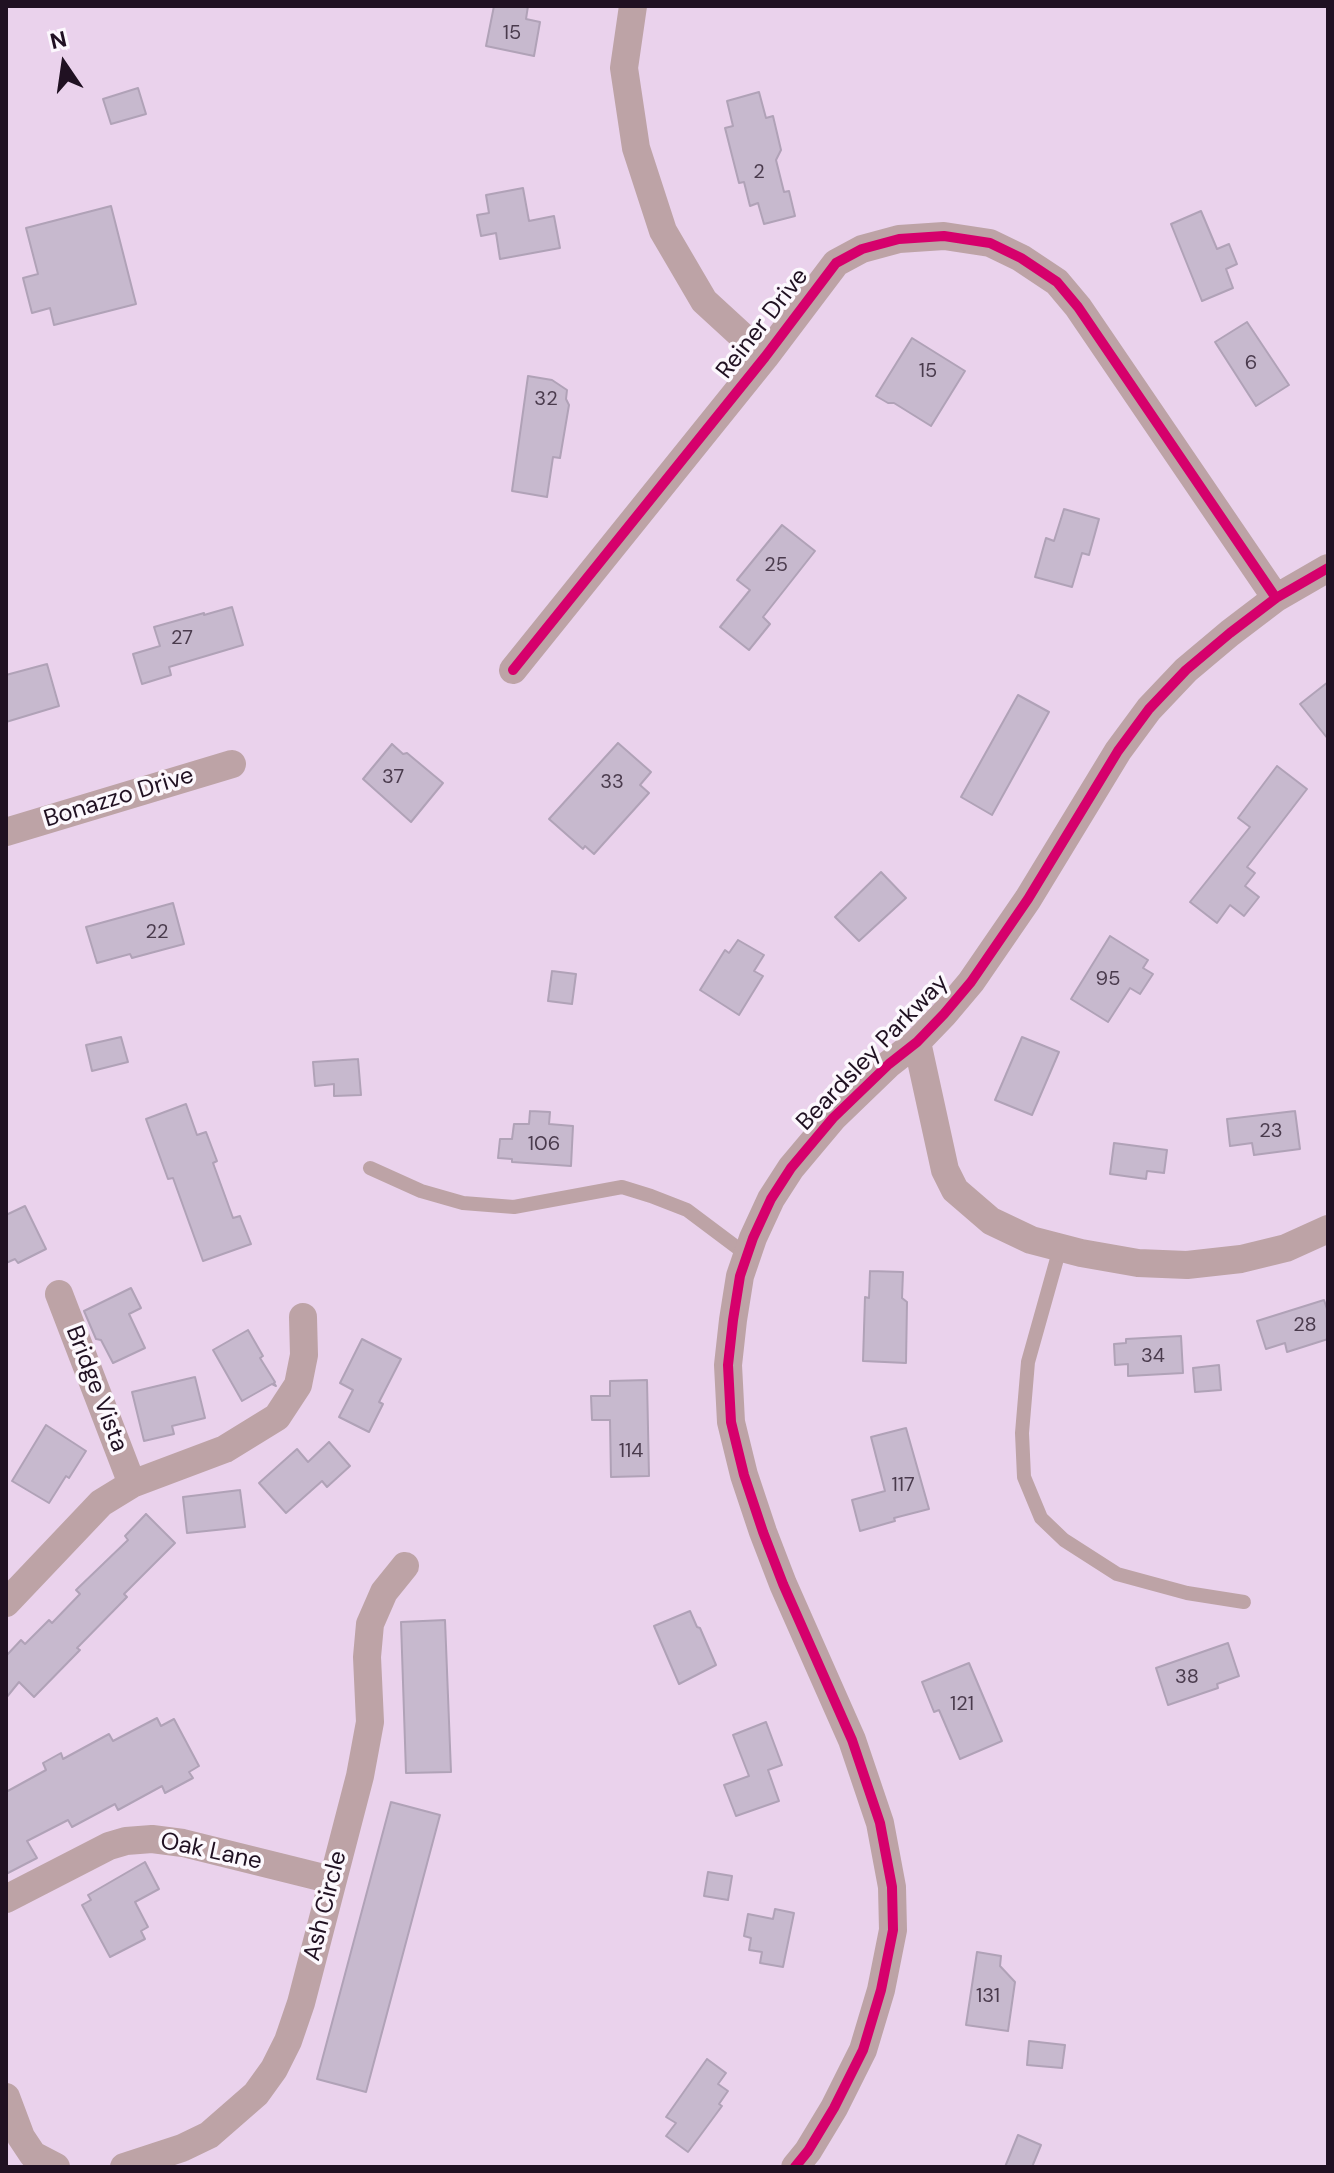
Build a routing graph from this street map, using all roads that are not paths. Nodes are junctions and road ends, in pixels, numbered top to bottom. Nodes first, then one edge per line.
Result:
1 (633, 6) edge
2 (765, 357) junction
3 (1328, 568) edge
4 (1276, 598) junction
5 (513, 670) dead end
6 (232, 764) dead end
7 (6, 832) edge
8 (917, 1042) junction
9 (370, 1168) dead end
10 (1328, 1229) edge
11 (1060, 1248) junction
12 (747, 1255) junction
13 (59, 1294) dead end
14 (303, 1317) dead end
15 (132, 1484) junction
16 (405, 1566) dead end
17 (1244, 1602) dead end
18 (6, 1603) edge
19 (332, 1880) junction
20 (6, 1899) edge
21 (6, 2097) edge
22 (56, 2167) edge
23 (124, 2167) edge
24 (795, 2167) edge

1 - 2 street
2 - 4 street, Reiner Drive
2 - 5 street, Reiner Drive
3 - 4 street, Beardsley Parkway
4 - 8 street, Beardsley Parkway
6 - 7 street, Bonazzo Drive
8 - 11 street
8 - 12 street, Beardsley Parkway
9 - 12 lane
10 - 11 street
11 - 17 lane
12 - 24 street, Beardsley Parkway
13 - 15 street, Bridge Vista
14 - 15 street
15 - 18 street
16 - 19 street, Ash Circle
19 - 20 street, Oak Lane
19 - 23 street, Ash Circle
21 - 22 street

